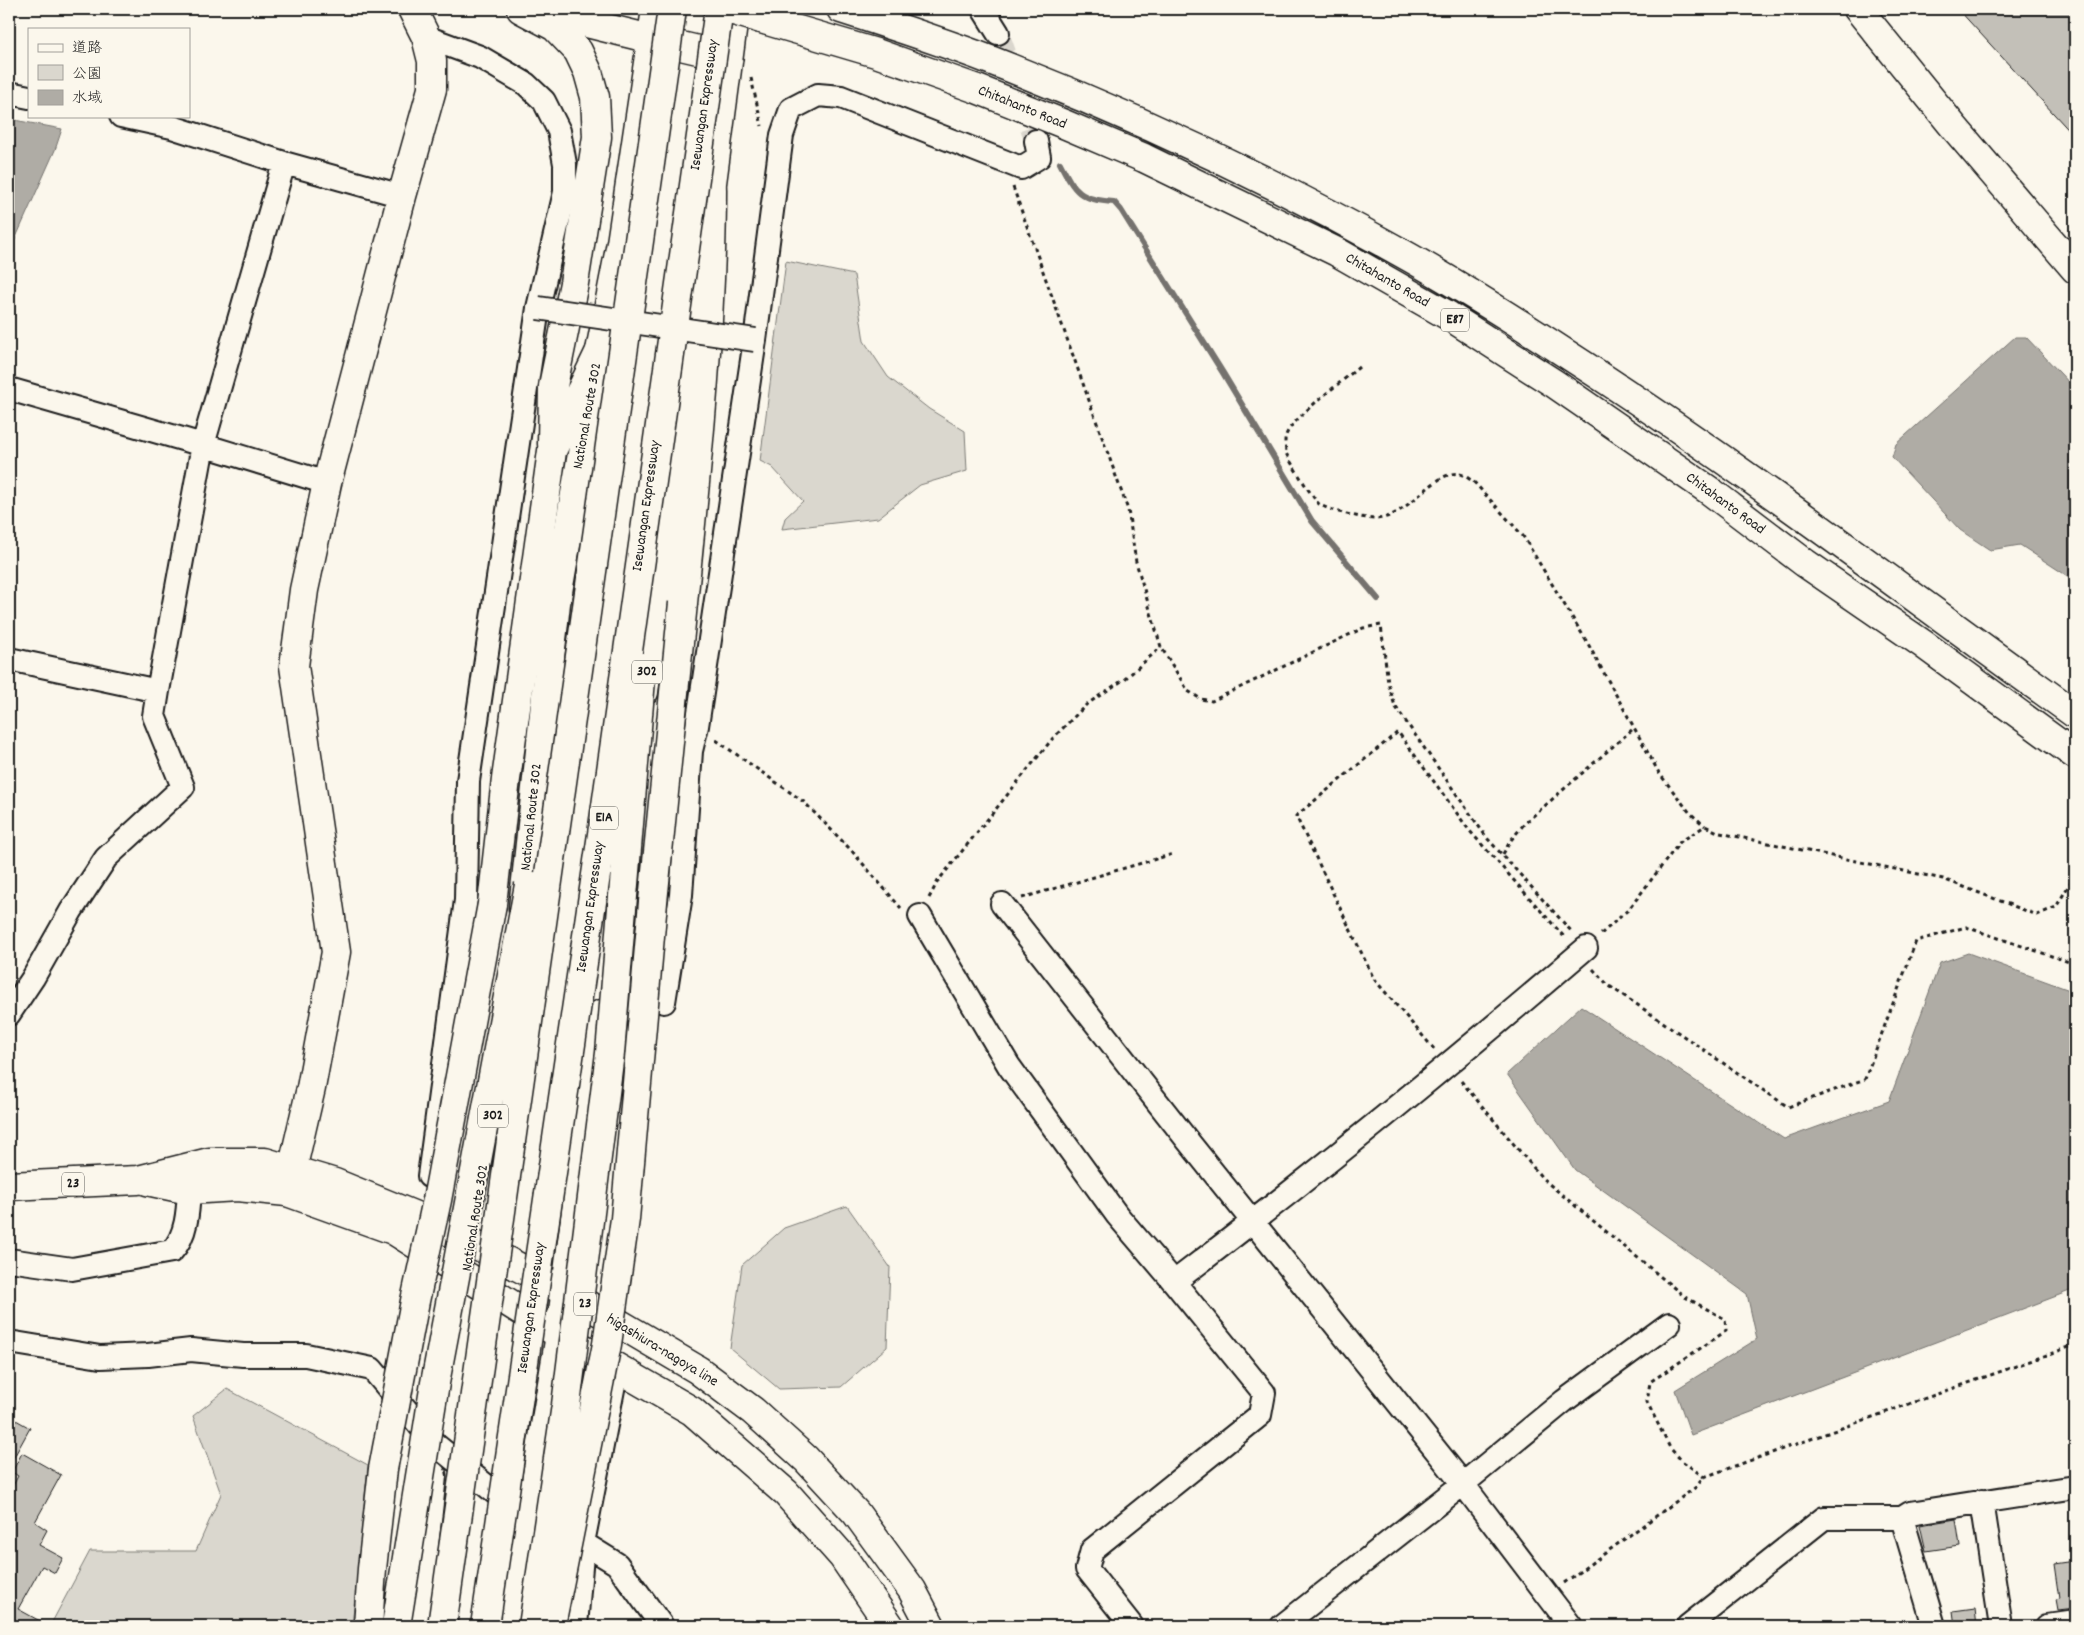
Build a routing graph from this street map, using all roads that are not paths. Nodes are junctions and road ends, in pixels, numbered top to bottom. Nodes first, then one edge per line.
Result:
1 (412, 9) edge
2 (520, 9) edge
3 (531, 9) edge
4 (656, 9) edge
5 (672, 9) edge
6 (719, 9) edge
7 (727, 9) edge
8 (735, 9) edge
9 (841, 9) edge
10 (982, 9) edge
11 (1858, 9) edge
12 (998, 33) tunnel mouth
13 (426, 37) junction
14 (651, 39) junction
15 (739, 63) junction
16 (9, 93) edge
17 (28, 97) edge
18 (131, 118) edge
19 (1036, 141) tunnel mouth
20 (284, 163) junction
21 (712, 189) junction
22 (402, 196) junction
23 (2075, 269) edge
24 (538, 308) junction
25 (755, 340) junction
26 (600, 351) junction
27 (665, 377) junction
28 (9, 389) edge
29 (203, 445) junction
30 (552, 451) junction
31 (327, 483) junction
32 (590, 585) junction
33 (9, 659) edge
34 (158, 691) junction
35 (2075, 714) edge
36 (2075, 756) edge
37 (1002, 904) road end
38 (920, 916) road end
39 (1582, 952) road end
40 (664, 1002) dead end
41 (9, 1014) edge
42 (138, 1180) junction
43 (289, 1181) junction
44 (9, 1186) edge
45 (189, 1190) junction
46 (423, 1219) junction
47 (1253, 1222) junction
48 (471, 1242) junction
49 (9, 1260) edge
50 (467, 1277) junction
51 (1174, 1282) junction
52 (566, 1292) junction
53 (1669, 1324) dead end
54 (560, 1335) junction
55 (9, 1342) edge
56 (617, 1369) junction
57 (436, 1445) junction
58 (1463, 1484) junction
59 (2075, 1487) edge
60 (1982, 1501) junction
61 (1902, 1518) junction
62 (529, 1520) junction
63 (583, 1543) junction
64 (2075, 1622) edge
65 (368, 1626) edge
66 (396, 1626) edge
67 (415, 1626) edge
68 (442, 1626) edge
69 (485, 1626) edge
70 (512, 1626) edge
71 (533, 1626) edge
72 (550, 1626) edge
73 (576, 1626) edge
74 (662, 1626) edge
75 (890, 1626) edge
76 (931, 1626) edge
77 (1132, 1626) edge
78 (1282, 1626) edge
79 (1572, 1626) edge
80 (1688, 1626) edge
81 (1934, 1626) edge
82 (2001, 1626) edge
83 (2046, 1626) edge

1 - 13 main road
2 - 30 main road
3 - 14 main road
4 - 14 main road, National Route 302 / 302
5 - 32 main road, bridge
6 - 27 main road, Isewangan Expressway / E1A, bridge
7 - 36 main road, Chitahanto Road / E87, bridge
8 - 15 main road, 302
9 - 35 main road, Chitahanto Road / E87
10 - 12 street
11 - 23 main road
13 - 22 main road
13 - 24 street
14 - 15 main road
14 - 26 main road, National Route 302 / 302
15 - 21 main road, 302
16 - 17 street
18 - 20 street
19 - 25 street
20 - 22 street
20 - 29 street
21 - 52 main road, 302
21 - 72 main road, bridge
22 - 31 main road
24 - 25 street, bridge
24 - 46 street
25 - 40 street
26 - 30 main road
26 - 48 main road, National Route 302 / 302
27 - 69 main road, Isewangan Expressway / E1A, bridge
27 - 71 main road, bridge
28 - 29 street
29 - 31 street
29 - 34 street
30 - 65 main road, bridge
31 - 43 main road
32 - 66 main road, bridge
32 - 68 main road, bridge
33 - 34 street
34 - 41 street
37 - 47 street
38 - 51 street
39 - 47 street
42 - 43 main road, higashiura-nagoya line / 23
42 - 44 main road, higashiura-nagoya line / 23
42 - 45 main road, higashiura-nagoya line / 23
43 - 45 main road, higashiura-nagoya line / 23
43 - 46 main road, higashiura-nagoya line / 23
43 - 50 main road, higashiura-nagoya line / 23
45 - 49 street
46 - 48 main road, higashiura-nagoya line / 23
47 - 51 street
47 - 58 street
48 - 50 main road, National Route 302 / 302
48 - 52 main road, higashiura-nagoya line / 23
50 - 54 main road, higashiura-nagoya line / 23
50 - 57 main road, National Route 302 / 302
51 - 77 street
52 - 54 main road, 302
52 - 76 main road, higashiura-nagoya line / 23
53 - 58 street
54 - 56 main road, higashiura-nagoya line / 23
54 - 62 main road, 302
55 - 57 street
56 - 63 street
56 - 75 main road, higashiura-nagoya line / 23
57 - 62 street
57 - 67 main road, National Route 302 / 302
58 - 78 street
58 - 79 street
59 - 60 street
60 - 61 street
60 - 82 street
61 - 80 street
61 - 81 street
62 - 63 street
62 - 70 main road, 302
63 - 73 street
63 - 74 street
64 - 83 street

